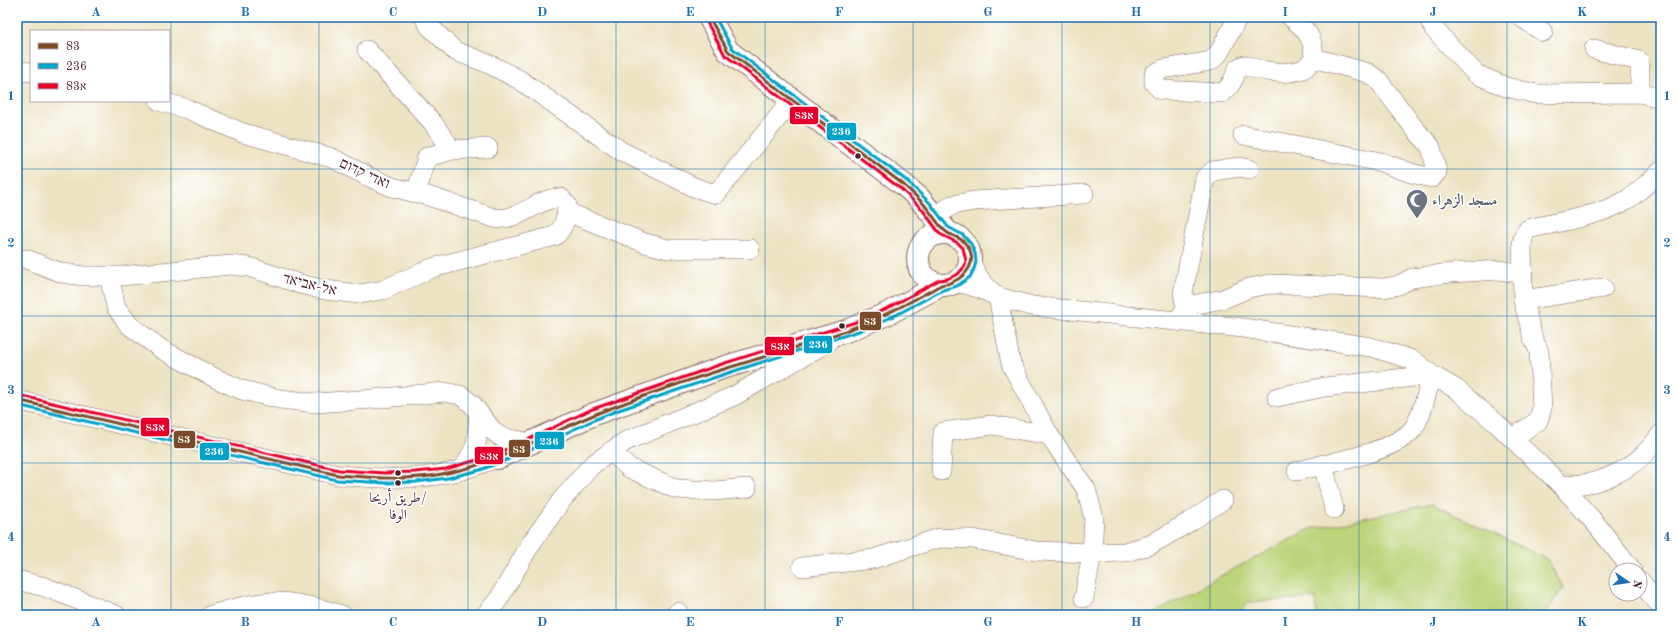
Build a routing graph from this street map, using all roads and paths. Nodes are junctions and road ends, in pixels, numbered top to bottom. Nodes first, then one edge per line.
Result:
1 (424, 17) edge
2 (709, 17) edge
3 (1238, 17) edge
4 (1291, 17) edge
5 (1428, 17) edge
6 (1521, 17) edge
7 (1543, 32) dead end
8 (1594, 49) dead end
9 (367, 50) dead end
10 (1314, 58) junction
11 (17, 71) edge
12 (30, 72) edge
13 (1640, 93) junction
14 (1660, 97) edge
15 (792, 100) junction
16 (162, 102) edge
17 (1243, 135) dead end
18 (488, 148) dead end
19 (452, 150) junction
20 (1249, 169) dead end
21 (886, 171) junction
22 (1661, 171) edge
23 (416, 193) junction
24 (1084, 194) dead end
25 (567, 208) junction
26 (941, 226) junction
27 (750, 249) dead end
28 (920, 254) junction
29 (26, 259) dead end
30 (970, 260) junction
31 (1523, 274) junction
32 (109, 276) junction
33 (949, 284) junction
34 (1603, 288) dead end
35 (998, 297) junction
36 (1523, 300) junction
37 (889, 312) junction
38 (1182, 314) junction
39 (846, 331) junction
40 (1432, 375) junction
41 (1277, 397) dead end
42 (17, 400) edge
43 (479, 415) junction
44 (1049, 435) junction
45 (1512, 438) junction
46 (1659, 442) edge
47 (531, 443) junction
48 (611, 451) junction
49 (497, 458) joint
50 (1323, 464) junction
51 (462, 470) junction
52 (941, 470) dead end
53 (1297, 470) dead end
54 (1562, 486) junction
55 (747, 488) dead end
56 (1223, 500) dead end
57 (1334, 509) dead end
58 (1092, 553) junction
59 (1626, 562) edge
60 (802, 567) dead end
61 (17, 580) edge
62 (1648, 591) edge
63 (1084, 598) dead end
64 (1661, 607) edge
65 (116, 615) edge
66 (211, 615) edge
67 (342, 615) edge
68 (485, 615) edge

1 - 15 street
2 - 15 main road
3 - 10 street
4 - 10 street
5 - 13 street
6 - 7 street
8 - 13 street
9 - 19 street
10 - 17 street
11 - 12 street
13 - 14 street
15 - 21 main road
16 - 23 street, ואדי קדום
18 - 19 street
19 - 23 street
20 - 38 street
21 - 26 main road
21 - 28 main road
22 - 31 street
23 - 25 street, ואדי קדום
24 - 26 street
25 - 27 street, ואדי קדום
25 - 32 street, אל-אביאד
26 - 28 main road
26 - 30 main road
28 - 33 main road
28 - 37 main road
29 - 32 street, אל-אביאד
30 - 33 main road
30 - 35 street
31 - 36 street
31 - 38 street
32 - 43 street
33 - 35 street
33 - 37 main road
34 - 36 street
35 - 38 street
35 - 44 street
36 - 45 street
37 - 39 main road
38 - 40 street
39 - 47 main road
39 - 48 street
40 - 41 street
40 - 45 street
40 - 50 street
42 - 51 street
43 - 47 street
43 - 51 street
44 - 52 street
44 - 58 street
45 - 54 street
46 - 54 street
47 - 49 main road
48 - 55 street
48 - 68 street
49 - 51 street
50 - 53 street
50 - 57 street
54 - 59 street
56 - 58 street
58 - 60 street
58 - 63 street
61 - 65 street
62 - 64 street
66 - 67 street

